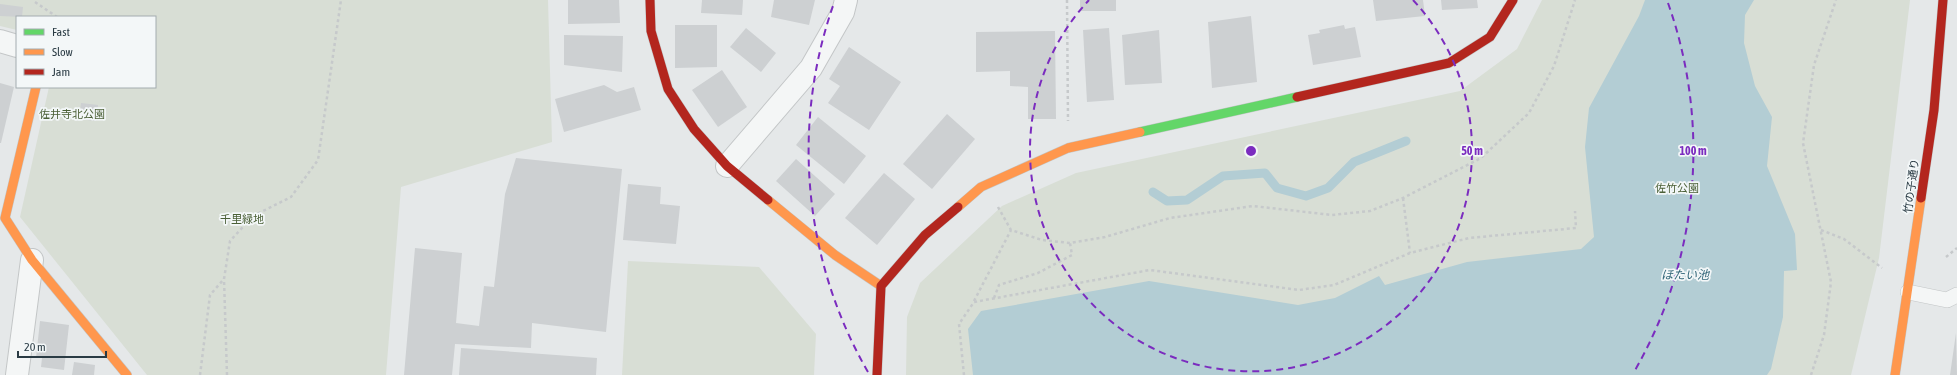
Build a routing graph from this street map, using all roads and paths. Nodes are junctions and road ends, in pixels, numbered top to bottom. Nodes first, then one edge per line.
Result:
1 (341, 0) edge
2 (650, 0) edge
3 (846, 0) edge
4 (1067, 0) edge
5 (1513, 0) edge
6 (1575, 0) edge
7 (1836, 0) edge
8 (1943, 0) edge
9 (36, 2) dead end
10 (56, 16) edge
11 (0, 41) edge
12 (16, 46) edge
13 (36, 88) edge
14 (1068, 148) junction
15 (727, 166) junction
16 (1403, 198) junction
17 (995, 203) dead end
18 (1575, 211) dead end
19 (1820, 229) junction
20 (1011, 230) junction
21 (1070, 243) junction
22 (1957, 248) edge
23 (1410, 254) junction
24 (1946, 257) dead end
25 (32, 260) junction
26 (1882, 268) dead end
27 (224, 279) junction
28 (880, 286) junction
29 (1908, 292) junction
30 (1957, 295) edge
31 (994, 298) junction
32 (974, 302) junction
33 (17, 375) edge
34 (127, 375) edge
35 (200, 375) edge
36 (227, 375) edge
37 (878, 375) edge
38 (964, 375) edge
39 (1811, 375) edge
40 (1895, 375) edge

1 - 27 path
2 - 15 street
3 - 15 street
4 - 14 path
5 - 14 street
6 - 16 path
7 - 19 path
8 - 29 street, 竹の子通り
9 - 10 path
11 - 12 street
13 - 25 street
14 - 28 street
15 - 28 street
16 - 21 path
16 - 23 path
17 - 20 path
18 - 23 path
19 - 26 path
19 - 39 path
20 - 21 path
20 - 32 path
21 - 31 path
22 - 24 path
23 - 31 path
25 - 33 street
25 - 34 street
27 - 35 path
27 - 36 path
28 - 37 street
29 - 30 lane
29 - 40 street, 竹の子通り
31 - 32 path
32 - 38 path

